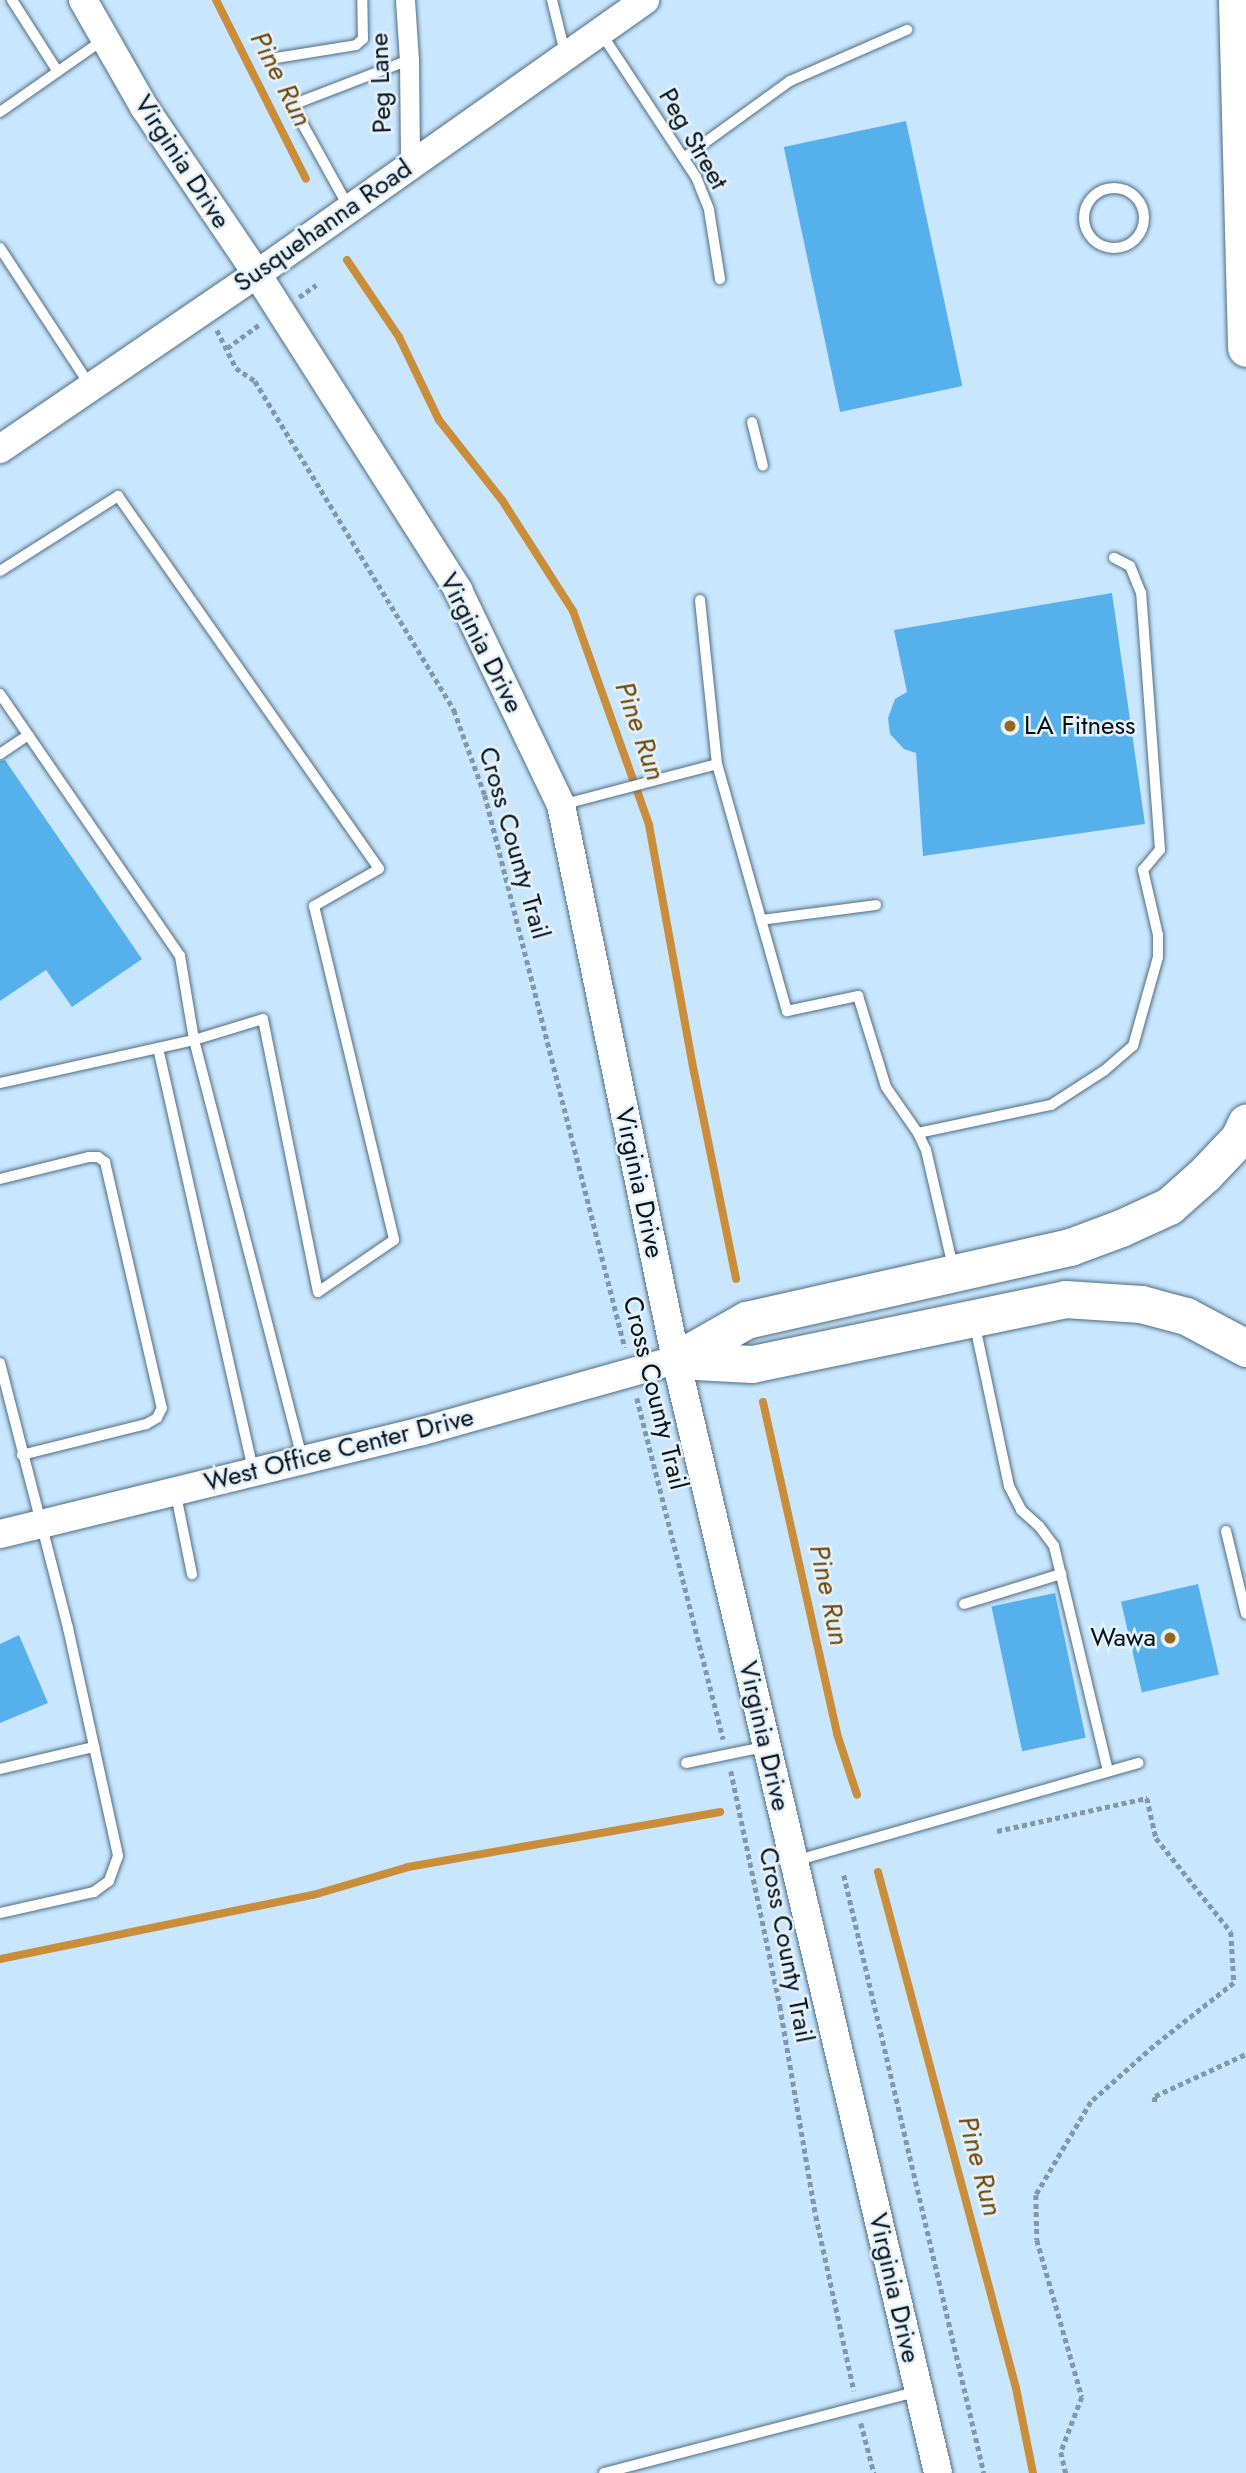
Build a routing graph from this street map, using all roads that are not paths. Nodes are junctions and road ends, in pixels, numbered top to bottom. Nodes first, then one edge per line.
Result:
1 (12, 0) edge
2 (83, 0) edge
3 (362, 0) edge
4 (405, 0) edge
5 (552, 0) edge
6 (645, 0) edge
7 (1237, 0) edge
8 (907, 30) dead end
9 (601, 33) junction
10 (105, 39) junction
11 (566, 57) junction
12 (270, 59) dead end
13 (409, 60) junction
14 (58, 72) junction
15 (0, 112) edge
16 (685, 157) junction
17 (410, 164) junction
18 (349, 208) junction
19 (0, 248) edge
20 (1115, 248) joint
21 (257, 274) junction
22 (720, 279) dead end
23 (1246, 348) edge
24 (91, 387) junction
25 (752, 422) dead end
26 (0, 449) edge
27 (763, 466) dead end
28 (1114, 558) dead end
29 (0, 571) edge
30 (700, 600) dead end
31 (0, 694) edge
32 (28, 735) junction
33 (0, 754) edge
34 (716, 764) junction
35 (561, 805) junction
36 (876, 905) dead end
37 (761, 920) junction
38 (194, 1040) junction
39 (158, 1048) junction
40 (0, 1083) edge
41 (1246, 1124) edge
42 (918, 1133) junction
43 (0, 1179) edge
44 (954, 1273) junction
45 (973, 1319) junction
46 (1246, 1348) edge
47 (676, 1360) junction
48 (0, 1363) edge
49 (22, 1455) junction
50 (303, 1460) junction
51 (253, 1472) junction
52 (175, 1491) junction
53 (40, 1524) junction
54 (1226, 1531) dead end
55 (0, 1534) edge
56 (192, 1574) dead end
57 (1061, 1574) junction
58 (964, 1604) dead end
59 (1246, 1614) edge
60 (767, 1746) junction
61 (94, 1747) junction
62 (686, 1763) dead end
63 (1138, 1763) dead end
64 (0, 1769) edge
65 (1108, 1771) junction
66 (794, 1861) junction
67 (0, 1913) edge
68 (918, 2391) junction
69 (604, 2473) edge
70 (938, 2473) edge

1 - 14 lane
2 - 10 main road, Virginia Drive
3 - 12 lane
4 - 13 street, Peg Lane
5 - 11 lane
6 - 9 main road, Susquehanna Road
7 - 23 highway
8 - 16 lane
9 - 11 main road, Susquehanna Road
9 - 16 lane, Peg Street
10 - 14 lane
10 - 21 main road, Virginia Drive
11 - 17 main road, Susquehanna Road
13 - 17 street, Peg Lane
13 - 18 lane
14 - 15 lane
16 - 22 lane, Peg Street
17 - 18 main road, Susquehanna Road
18 - 21 main road, Susquehanna Road
19 - 24 lane
20 - 20 lane
21 - 24 main road, Susquehanna Road
21 - 35 main road, Virginia Drive
24 - 26 main road, Susquehanna Road
25 - 27 lane
28 - 42 lane
29 - 38 lane
30 - 34 lane
31 - 32 lane
32 - 33 lane
32 - 38 lane
34 - 35 lane
34 - 37 lane
35 - 47 main road, Virginia Drive
36 - 37 lane
37 - 42 lane
38 - 39 lane
38 - 50 lane
39 - 40 lane
39 - 51 lane
41 - 44 highway
42 - 44 lane
43 - 49 lane
44 - 47 highway
45 - 46 highway
45 - 47 highway
45 - 57 lane
47 - 50 main road, West Office Center Drive
47 - 60 main road, Virginia Drive
48 - 49 lane
49 - 53 lane
50 - 51 main road, West Office Center Drive
51 - 52 main road, West Office Center Drive
52 - 53 main road, West Office Center Drive
52 - 56 lane
53 - 55 main road, West Office Center Drive
53 - 61 lane
54 - 59 lane
57 - 58 lane
57 - 65 lane
60 - 62 lane
60 - 66 main road, Virginia Drive
61 - 64 lane
61 - 67 lane
63 - 65 lane
65 - 66 lane
66 - 68 main road, Virginia Drive
68 - 69 lane
68 - 70 main road, Virginia Drive

